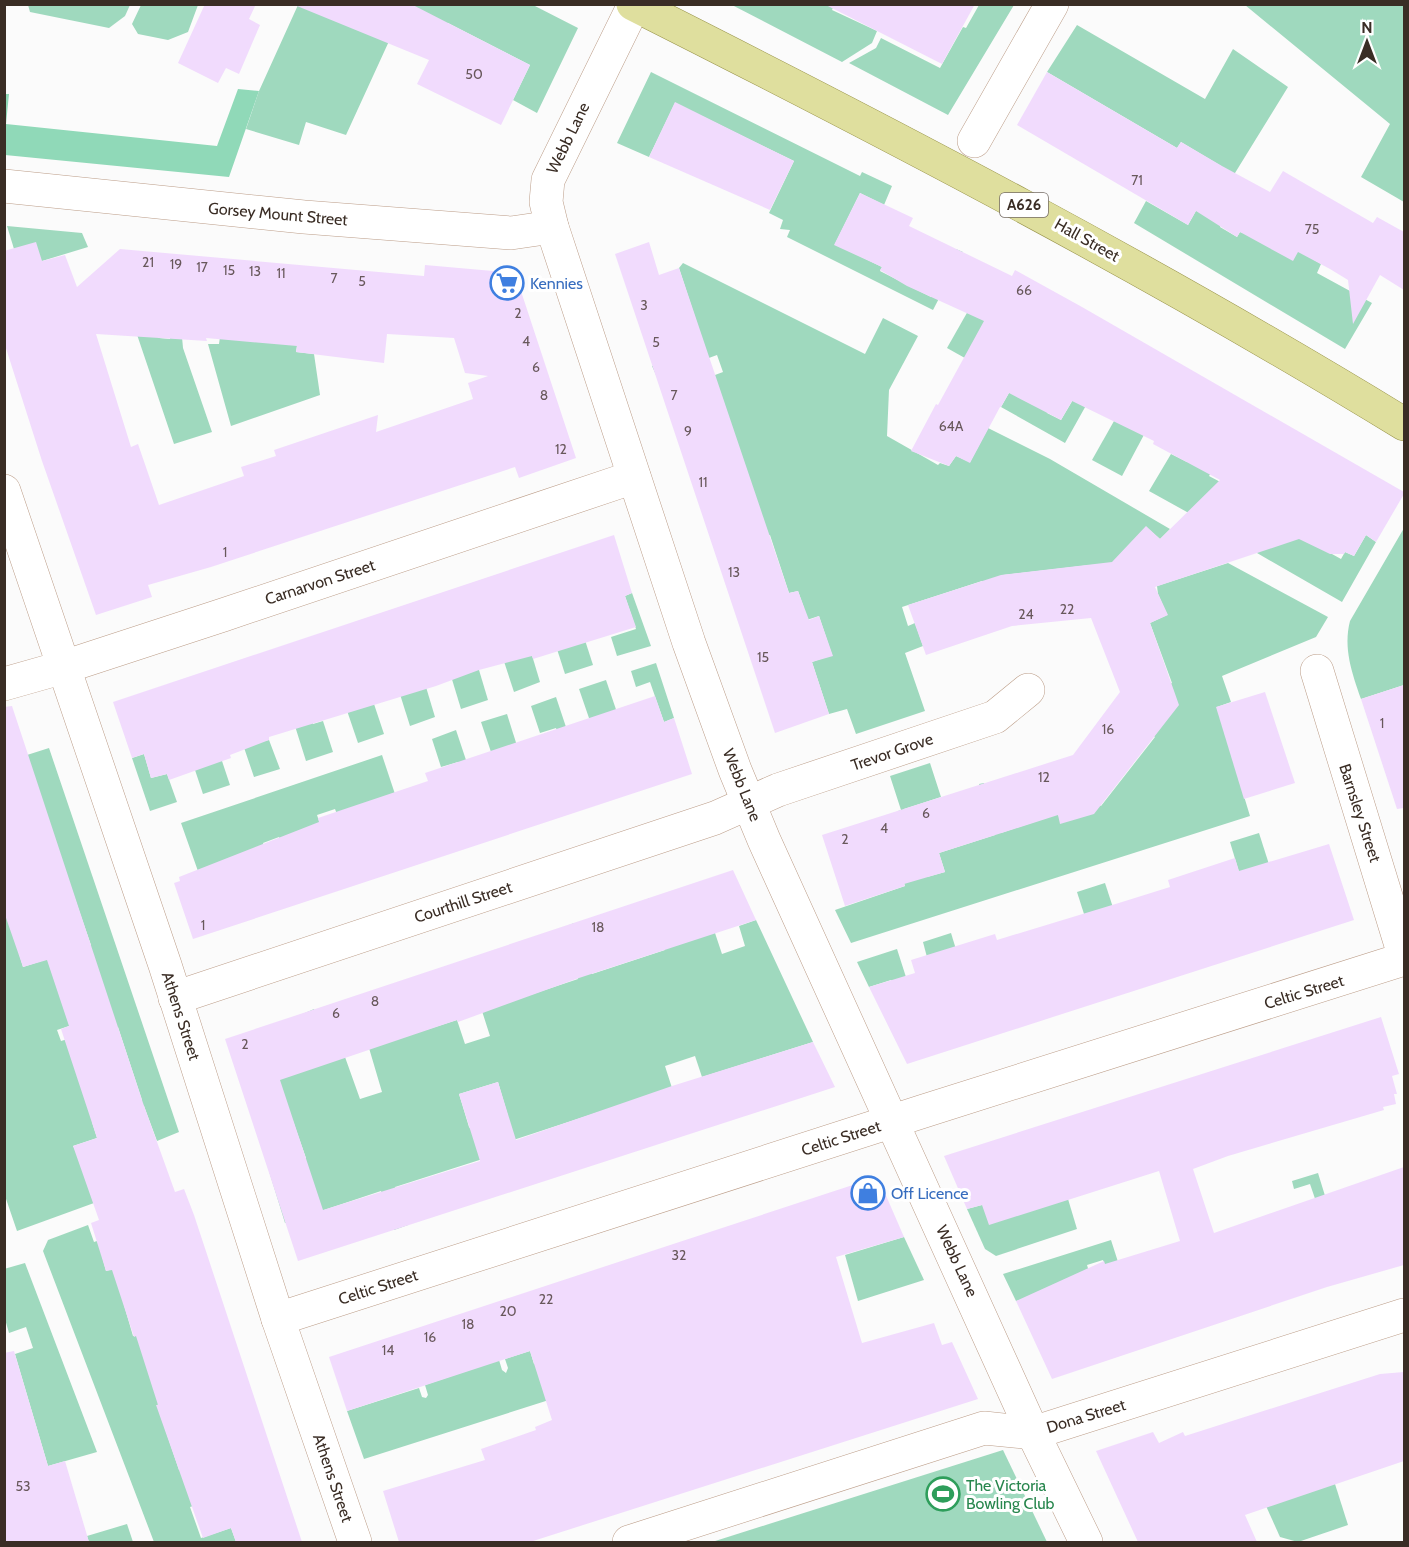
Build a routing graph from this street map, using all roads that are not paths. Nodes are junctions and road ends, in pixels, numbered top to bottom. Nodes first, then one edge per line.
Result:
1 (1052, 4) edge
2 (634, 5) edge
3 (974, 141) dead end
4 (4, 186) edge
5 (552, 226) junction
6 (1404, 424) edge
7 (634, 477) junction
8 (4, 491) edge
9 (64, 667) junction
10 (1317, 671) dead end
11 (4, 684) edge
12 (1028, 690) dead end
13 (748, 802) junction
14 (1404, 955) edge
15 (1404, 959) edge
16 (175, 998) junction
17 (893, 1121) junction
18 (1404, 1315) edge
19 (278, 1319) junction
20 (1033, 1433) junction
21 (355, 1542) edge
22 (629, 1542) edge
23 (1086, 1542) edge

1 - 3 street
2 - 5 street, Webb Lane
2 - 6 main road, Hall Street / A626
4 - 5 street, Gorsey Mount Street
5 - 7 street, Webb Lane
7 - 9 street, Carnarvon Street
7 - 13 street, Webb Lane
8 - 9 street, Athens Street
9 - 11 street, Carnarvon Street
9 - 16 street, Athens Street
10 - 14 street, Barnsley Street
12 - 13 street, Trevor Grove
13 - 16 street, Courthill Street
13 - 17 street, Webb Lane
15 - 17 street, Celtic Street
16 - 19 street, Athens Street
17 - 19 street, Celtic Street
17 - 20 street, Webb Lane
18 - 20 street, Dona Street
19 - 21 street, Athens Street
20 - 22 street, Dona Street
20 - 23 street, Webb Lane

